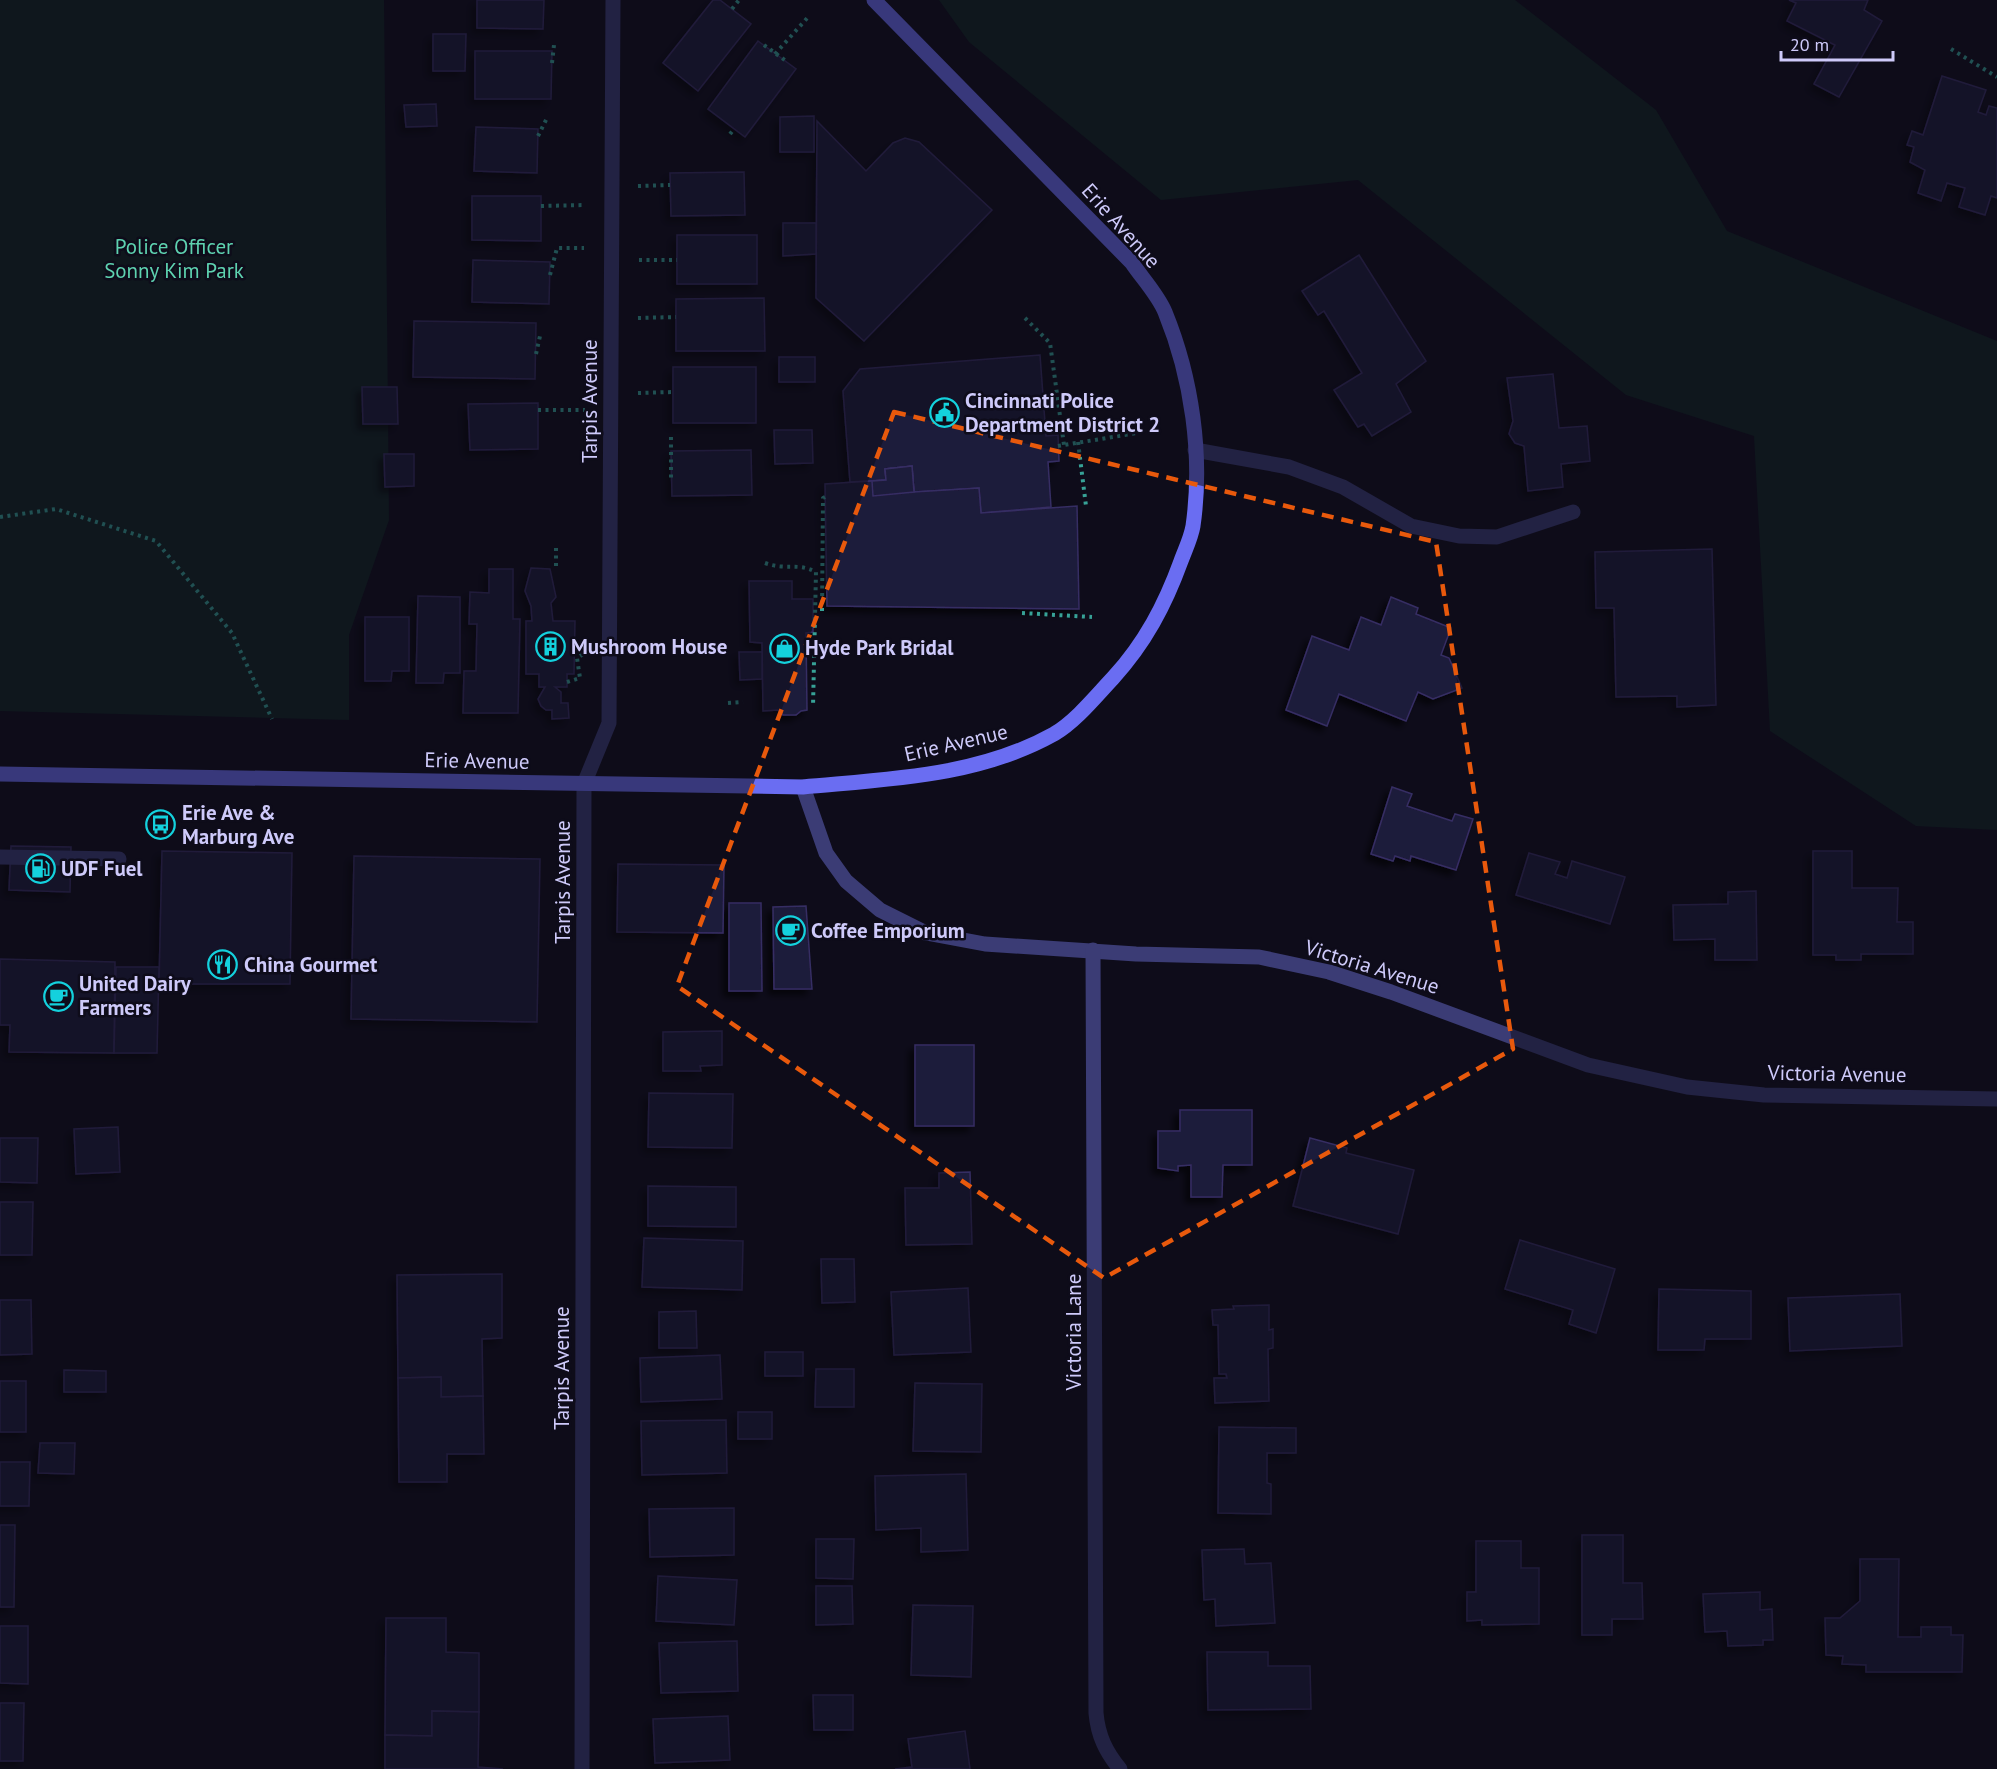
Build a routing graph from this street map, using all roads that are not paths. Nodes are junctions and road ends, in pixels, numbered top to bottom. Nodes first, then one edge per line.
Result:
1 (613, 0) edge
2 (874, 0) edge
3 (1195, 450) junction
4 (1573, 512) dead end
5 (0, 774) edge
6 (584, 784) junction
7 (802, 787) junction
8 (0, 857) edge
9 (119, 859) dead end
10 (1093, 950) junction
11 (1997, 1098) edge
12 (582, 1769) edge
13 (1120, 1769) edge

1 - 6 street, Tarpis Avenue
2 - 3 street, Erie Avenue
3 - 4 street
3 - 7 street, Erie Avenue
5 - 6 street, Erie Avenue
6 - 7 street, Erie Avenue
6 - 12 street, Tarpis Avenue
7 - 10 street, Victoria Avenue
8 - 9 street
10 - 11 street, Victoria Avenue
10 - 13 street, Victoria Lane

